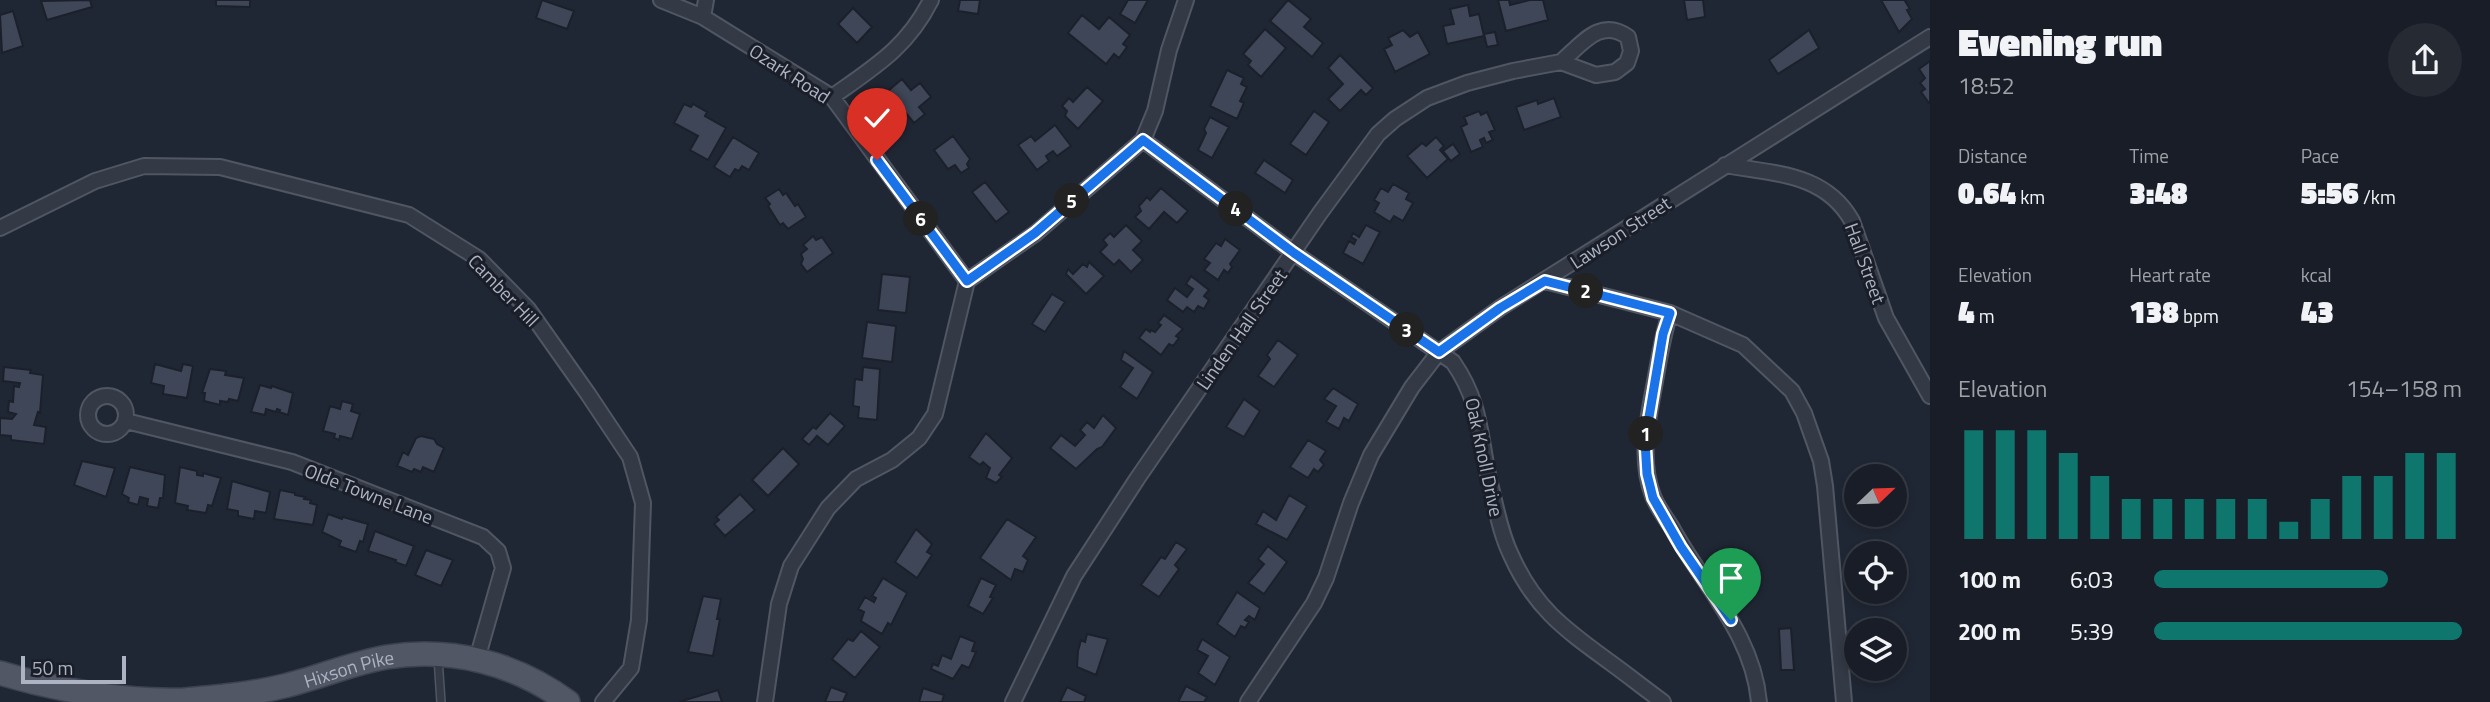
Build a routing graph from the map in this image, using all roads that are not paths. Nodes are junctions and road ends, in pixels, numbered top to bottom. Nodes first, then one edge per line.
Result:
1 (661, 0) edge
2 (706, 0) edge
3 (931, 0) edge
4 (1186, 0) edge
5 (703, 17) junction
6 (1930, 37) edge
7 (1561, 62) junction
8 (832, 97) junction
9 (1143, 140) junction
10 (1725, 165) junction
11 (0, 228) edge
12 (1294, 253) junction
13 (967, 281) junction
14 (1545, 281) junction
15 (1670, 313) junction
16 (1439, 352) junction
17 (1930, 396) edge
18 (126, 421) dead end
19 (438, 654) junction
20 (477, 659) junction
21 (0, 673) edge
22 (234, 698) edge
23 (439, 702) edge
24 (568, 702) edge
25 (603, 702) edge
26 (765, 702) edge
27 (1013, 702) edge
28 (1248, 702) edge
29 (1663, 702) edge
30 (1759, 702) edge
31 (1844, 702) edge

1 - 5 street, Ozark Road
2 - 5 street
3 - 8 street
4 - 9 street
5 - 8 street, Ozark Road
6 - 10 street, Lawson Street
7 - 7 street
7 - 12 street, Linden Hall Street
8 - 13 street, Ozark Road
9 - 12 street, Oak Knoll Drive
9 - 13 street
10 - 14 street, Lawson Street
10 - 17 street, Hall Street
11 - 25 street, Camber Hill
12 - 16 street, Oak Knoll Drive
12 - 27 street, Linden Hall Street
13 - 26 street
14 - 15 street
14 - 16 street, Lawson Street
15 - 30 street
15 - 31 street
16 - 28 street, Lawson Street
16 - 29 street, Oak Knoll Drive
18 - 20 street, Olde Towne Lane
19 - 20 main road, Hixson Pike
19 - 22 main road, Hixson Pike
19 - 23 lane
20 - 24 main road, Hixson Pike
21 - 22 main road, Hixson Pike

